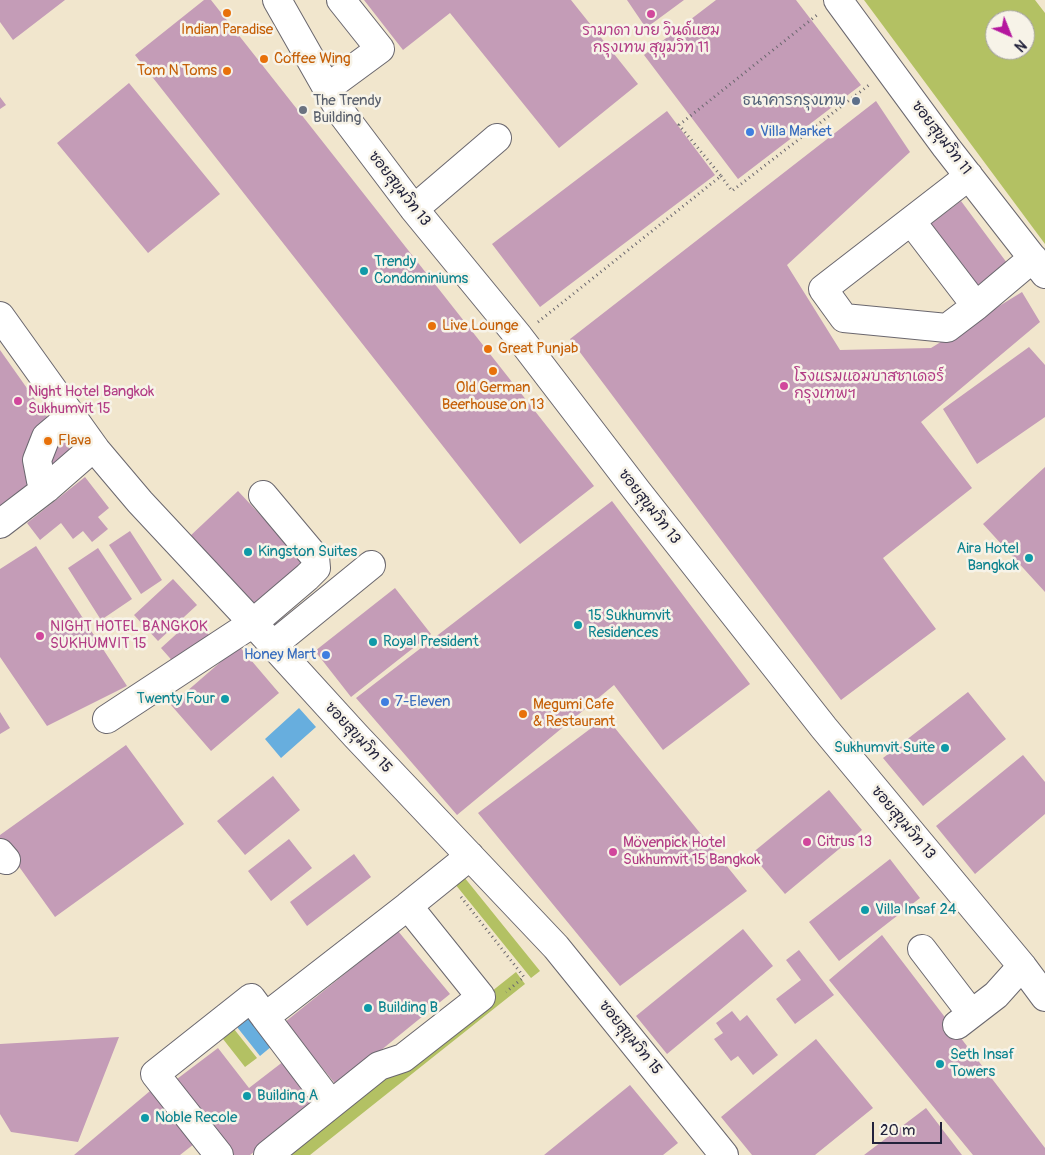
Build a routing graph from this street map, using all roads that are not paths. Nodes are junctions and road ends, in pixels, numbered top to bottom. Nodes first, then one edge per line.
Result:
1 (277, 0) edge
2 (341, 0) edge
3 (831, 5) edge
4 (327, 88) junction
5 (497, 138) dead end
6 (969, 176) junction
7 (414, 209) junction
8 (911, 221) junction
9 (1039, 266) edge
10 (976, 306) junction
11 (0, 316) edge
12 (71, 416) junction
13 (94, 447) junction
14 (46, 488) junction
15 (263, 496) dead end
16 (0, 524) edge
17 (371, 565) dead end
18 (253, 623) junction
19 (273, 645) junction
20 (107, 719) dead end
21 (470, 856) junction
22 (408, 906) junction
23 (922, 949) dead end
24 (1022, 966) junction
25 (1045, 997) edge
26 (265, 1017) junction
27 (331, 1104) junction
28 (219, 1155) edge
29 (268, 1155) edge
30 (724, 1155) edge

1 - 4 street, ซอยสุขุมวิท 13
2 - 4 street
3 - 6 street, ซอยสุขุมวิท 11
4 - 7 street, ซอยสุขุมวิท 13
5 - 7 street
6 - 8 street
6 - 9 street, ซอยสุขุมวิท 11
7 - 24 street, ซอยสุขุมวิท 13
8 - 10 street
8 - 10 street
9 - 10 street
11 - 12 street, ซอยสุขุมวิท 15
12 - 13 street, ซอยสุขุมวิท 15
12 - 14 street
13 - 14 street
13 - 18 street, ซอยสุขุมวิท 15
14 - 16 street
15 - 18 street
17 - 19 street
18 - 19 street, ซอยสุขุมวิท 15
18 - 20 street
19 - 21 street, ซอยสุขุมวิท 15
21 - 22 street
21 - 30 street, ซอยสุขุมวิท 15
22 - 26 street
22 - 27 street
23 - 24 street
24 - 25 street, ซอยสุขุมวิท 13
26 - 27 street
26 - 28 street
27 - 29 street

